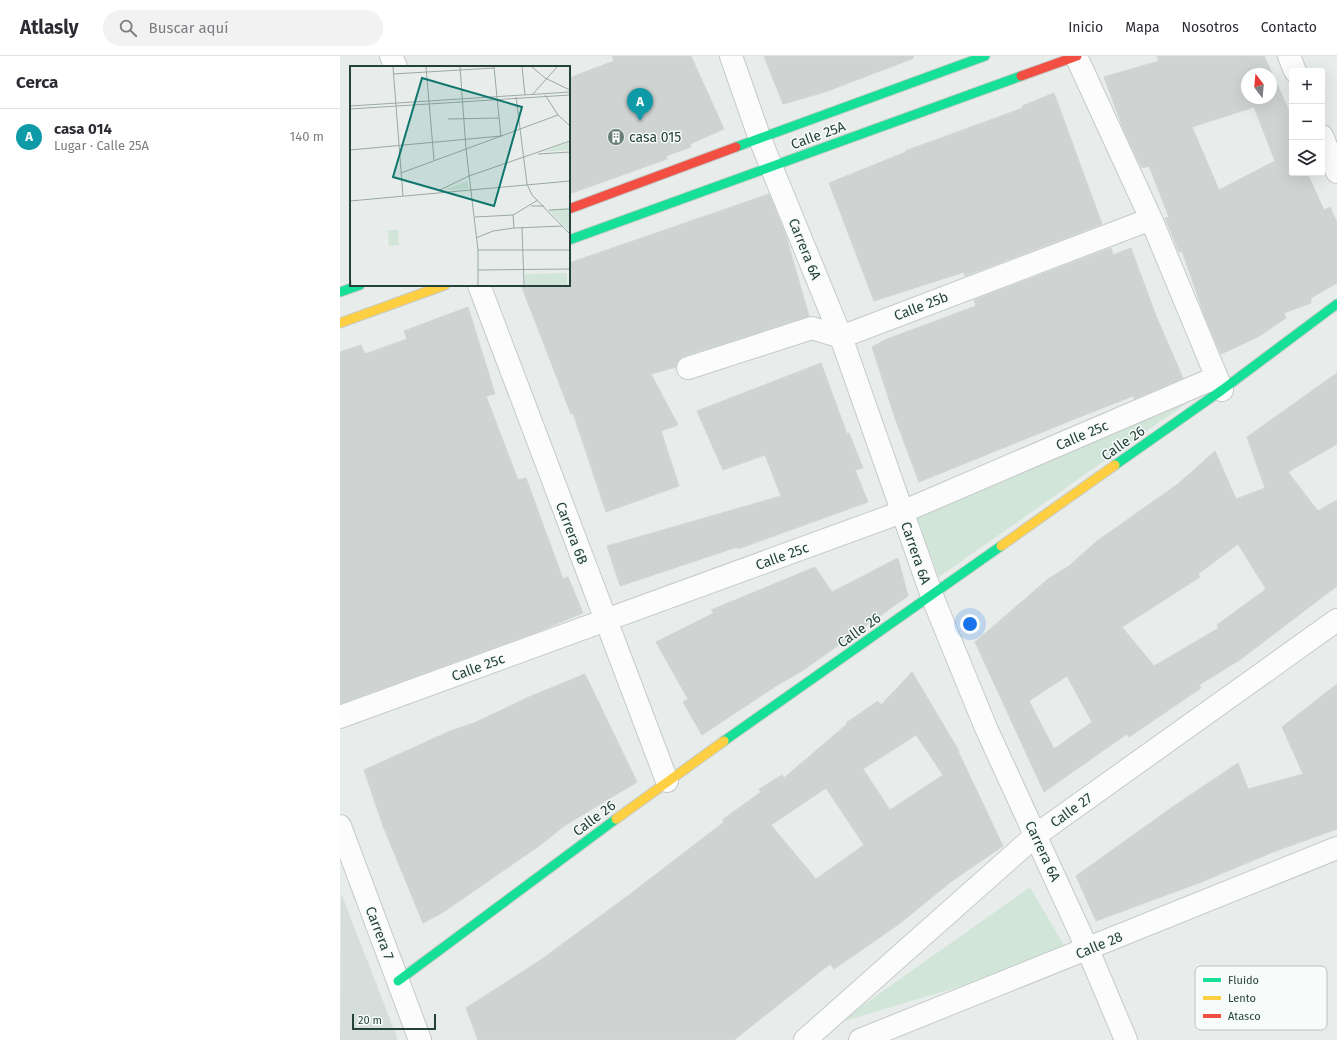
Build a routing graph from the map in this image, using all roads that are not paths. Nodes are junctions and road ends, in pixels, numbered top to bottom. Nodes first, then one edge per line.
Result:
1 (391, 56) edge
2 (731, 56) edge
3 (985, 56) edge
4 (1077, 56) edge
5 (1289, 56) edge
6 (396, 66) edge
7 (1294, 68) edge
8 (760, 139) junction
9 (1324, 140) edge
10 (772, 167) junction
11 (1337, 172) edge
12 (570, 208) edge
13 (1151, 219) junction
14 (570, 240) edge
15 (357, 286) edge
16 (442, 286) edge
17 (479, 286) edge
18 (340, 292) edge
19 (1337, 304) edge
20 (340, 323) edge
21 (841, 337) junction
22 (688, 368) dead end
23 (1220, 383) junction
24 (902, 512) junction
25 (932, 596) junction
26 (1337, 620) edge
27 (605, 621) junction
28 (340, 717) edge
29 (667, 781) junction
30 (340, 826) edge
31 (1036, 836) junction
32 (1337, 848) edge
33 (1088, 950) junction
34 (398, 982) junction
35 (420, 1040) edge
36 (805, 1040) edge
37 (860, 1040) edge
38 (1126, 1040) edge

1 - 6 street
2 - 8 street, Carrera 6A
3 - 8 street, Calle 25A
4 - 10 street, Calle 25A
4 - 13 street
5 - 7 street
8 - 10 street, Carrera 6A
8 - 12 street, Calle 25A
9 - 11 street
10 - 14 street, Calle 25A
10 - 21 street, Carrera 6A
13 - 21 street, Calle 25b
13 - 23 street
15 - 18 street
16 - 20 street
17 - 27 street, Carrera 6B
19 - 23 street, Calle 26
21 - 22 street
21 - 24 street, Carrera 6A
23 - 24 street, Calle 25c
23 - 25 street, Calle 26
24 - 25 street, Carrera 6A
24 - 27 street, Calle 25c
25 - 29 street, Calle 26
25 - 31 street, Carrera 6A
26 - 31 street, Calle 27
27 - 28 street, Calle 25c
27 - 29 street, Carrera 6B
29 - 34 street, Calle 26
30 - 34 street, Carrera 7
31 - 33 street, Carrera 6A
31 - 36 street, Calle 27
32 - 33 street, Calle 28
33 - 37 street, Calle 28
33 - 38 street, Carrera 6A
34 - 35 street, Carrera 7

